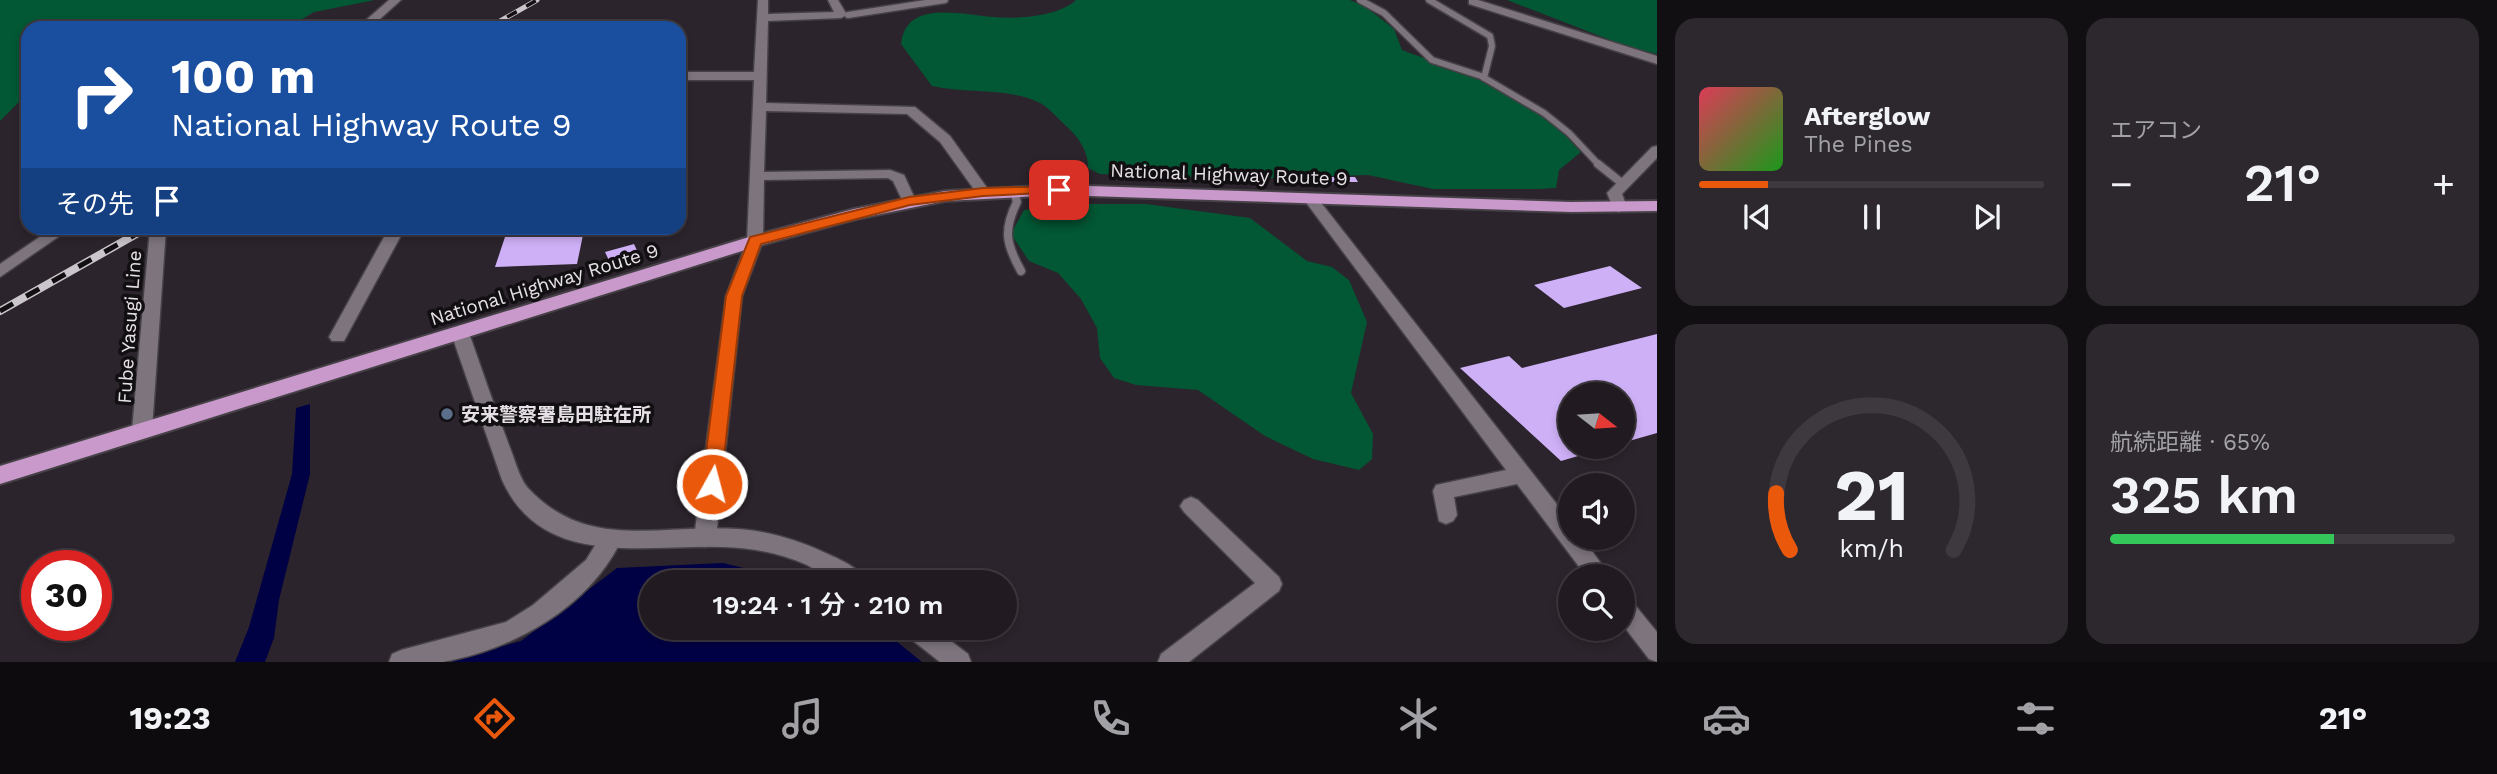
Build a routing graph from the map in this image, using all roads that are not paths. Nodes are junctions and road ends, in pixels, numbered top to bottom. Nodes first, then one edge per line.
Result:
1 (396, 0) edge
2 (762, 0) edge
3 (833, 0) edge
4 (945, 0) edge
5 (1360, 0) edge
6 (1429, 0) edge
7 (1473, 2) dead end
8 (844, 15) junction
9 (762, 18) junction
10 (371, 21) edge
11 (1657, 60) edge
12 (686, 76) edge
13 (760, 76) junction
14 (1484, 78) junction
15 (758, 107) junction
16 (1657, 150) edge
17 (759, 176) junction
18 (1623, 184) junction
19 (1014, 191) junction
20 (983, 192) junction
21 (1310, 198) junction
22 (909, 201) junction
23 (1657, 206) edge
24 (1619, 207) junction
25 (54, 235) edge
26 (157, 235) edge
27 (393, 235) edge
28 (755, 241) junction
29 (1021, 271) dead end
30 (0, 272) edge
31 (460, 332) junction
32 (338, 337) dead end
33 (142, 430) junction
34 (0, 475) edge
35 (1520, 475) junction
36 (1191, 506) dead end
37 (1446, 515) dead end
38 (705, 538) junction
39 (610, 541) junction
40 (1590, 564) edge
41 (838, 570) edge
42 (1635, 623) edge
43 (931, 640) edge
44 (1657, 651) edge
45 (401, 662) edge
46 (959, 662) edge
47 (1170, 662) edge

1 - 10 street
2 - 9 street
3 - 8 street
4 - 8 lane
5 - 14 lane
6 - 14 lane
7 - 11 street
8 - 9 street
9 - 13 street
12 - 13 street
13 - 15 street
14 - 18 lane
15 - 17 street
15 - 20 street
16 - 18 street
17 - 22 street
17 - 28 street
18 - 24 street
19 - 20 highway, National Highway Route 9
19 - 21 highway, National Highway Route 9
19 - 29 lane
20 - 22 highway, National Highway Route 9
21 - 24 highway, National Highway Route 9
21 - 35 street
22 - 28 highway, National Highway Route 9
23 - 24 highway, National Highway Route 9
25 - 30 street
26 - 33 street, Fube Yasugi Line
27 - 32 street
28 - 31 highway, National Highway Route 9
28 - 38 street
31 - 33 highway, National Highway Route 9
31 - 39 street
33 - 34 highway, National Highway Route 9
35 - 37 street
35 - 40 street
36 - 47 street
38 - 39 street
38 - 41 street
39 - 45 street
42 - 44 street
43 - 46 street

